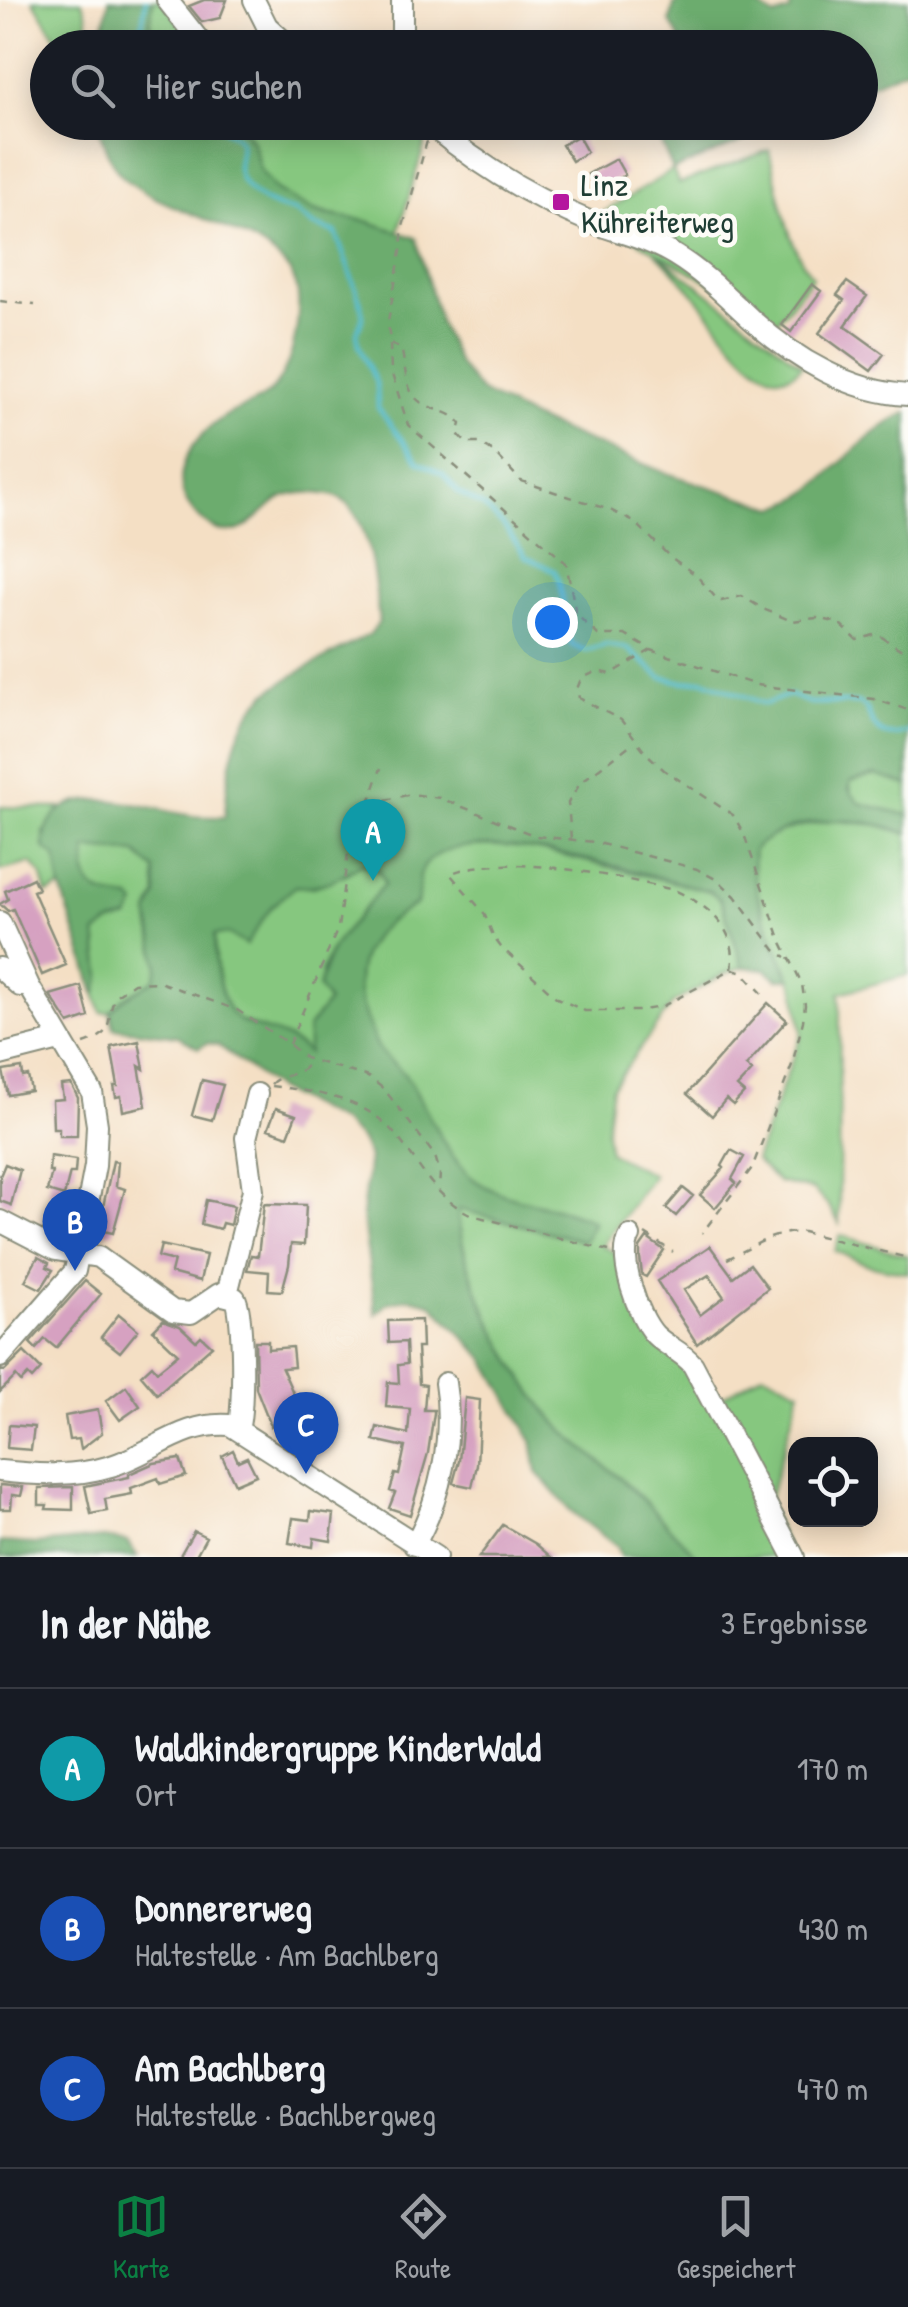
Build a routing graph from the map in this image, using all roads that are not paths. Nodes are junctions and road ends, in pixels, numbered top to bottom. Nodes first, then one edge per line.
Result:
1 (167, 0) edge
2 (254, 0) edge
3 (402, 0) edge
4 (191, 30) edge
5 (271, 30) edge
6 (402, 30) edge
7 (450, 140) edge
8 (908, 394) edge
9 (0, 922) edge
10 (0, 968) edge
11 (29, 986) junction
12 (66, 1044) junction
13 (0, 1056) edge
14 (257, 1094) dead end
15 (0, 1221) edge
16 (640, 1236) road end
17 (79, 1252) junction
18 (227, 1294) junction
19 (0, 1357) edge
20 (444, 1383) dead end
21 (238, 1428) junction
22 (0, 1471) edge
23 (414, 1546) junction
24 (436, 1557) edge
25 (794, 1557) edge

1 - 4 street
2 - 5 street
3 - 6 street
7 - 8 street
9 - 11 street
10 - 11 street
11 - 12 street
12 - 13 street
12 - 17 street
14 - 18 street
15 - 17 street
16 - 25 street
17 - 18 street
17 - 19 street
18 - 21 street
20 - 23 street
21 - 22 street
21 - 23 street
23 - 24 street

